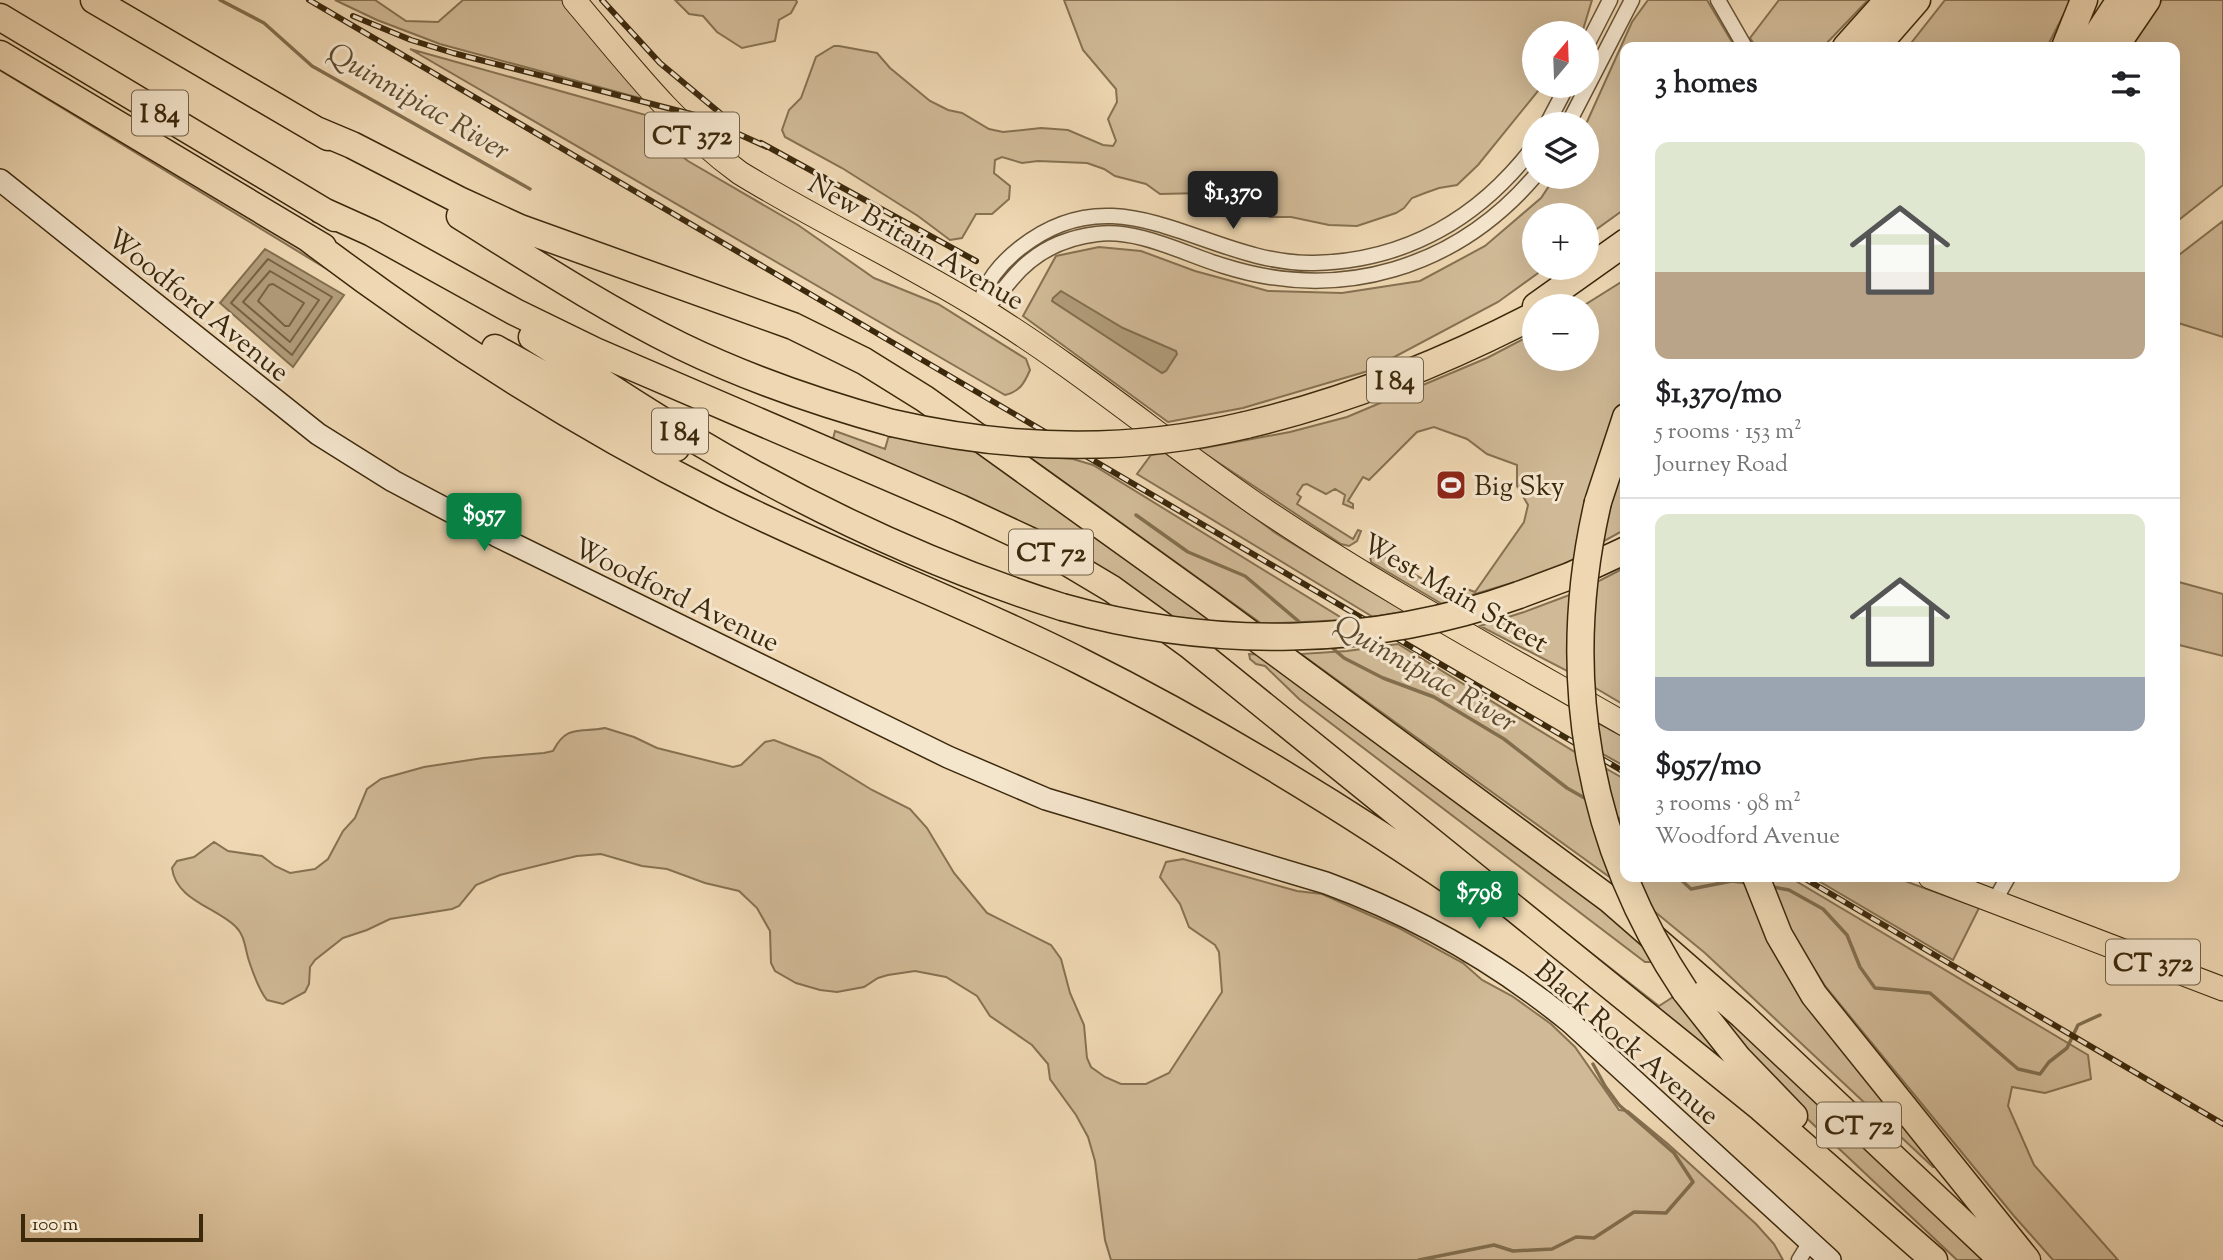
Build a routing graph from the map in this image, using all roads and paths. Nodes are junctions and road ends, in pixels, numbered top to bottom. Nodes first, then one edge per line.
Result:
1 (94, 0) edge
2 (574, 0) edge
3 (1611, 0) edge
4 (1632, 0) edge
5 (1718, 0) edge
6 (1888, 0) edge
7 (1917, 0) edge
8 (1934, 0) edge
9 (2084, 0) edge
10 (2120, 0) edge
11 (2147, 0) edge
12 (0, 17) edge
13 (1600, 21) edge
14 (1742, 42) edge
15 (1850, 42) edge
16 (1880, 42) edge
17 (1900, 42) edge
18 (2067, 42) edge
19 (2092, 42) edge
20 (2118, 42) edge
21 (0, 54) edge
22 (1575, 112) edge
23 (314, 129) junction
24 (1522, 161) edge
25 (0, 180) edge
26 (1523, 189) edge
27 (321, 209) junction
28 (309, 239) junction
29 (1620, 246) edge
30 (1620, 266) edge
31 (1556, 294) edge
32 (1571, 294) edge
33 (980, 308) junction
34 (1522, 318) edge
35 (1620, 433) edge
36 (1258, 506) joint
37 (894, 543) junction
38 (1620, 553) edge
39 (1620, 722) edge
40 (1046, 799) joint
41 (1620, 864) edge
42 (1627, 882) edge
43 (1758, 882) edge
44 (1943, 882) edge
45 (2005, 882) edge
46 (1994, 902) junction
47 (2223, 989) edge
48 (1687, 1049) junction
49 (1805, 1251) edge
50 (1830, 1260) edge
51 (1934, 1260) edge
52 (1947, 1260) edge
53 (2002, 1260) edge
54 (2027, 1260) edge

1 - 23 highway, I 84
2 - 33 main road, New Britain Avenue / CT 372
3 - 13 street
4 - 22 street
5 - 14 street
6 - 15 highway
7 - 16 highway
8 - 17 highway
9 - 18 highway
10 - 19 highway
11 - 20 highway
12 - 27 highway, I 84
21 - 28 highway
23 - 34 highway, I 84, bridge
23 - 53 highway, CT 72
24 - 33 street
25 - 40 street, Woodford Avenue
26 - 33 street
27 - 37 highway, I 84
27 - 48 highway, CT 72
28 - 37 highway
28 - 48 highway
29 - 31 highway
30 - 32 highway
33 - 36 main road, New Britain Avenue / CT 372
35 - 41 highway, bridge
36 - 39 main road, West Main Street / CT 372
37 - 38 highway, I 84, bridge
40 - 49 street, Black Rock Avenue
42 - 52 highway, bridge
43 - 54 highway
44 - 46 main road, CT 372
45 - 46 street
46 - 47 main road, CT 372
48 - 51 highway, CT 72
49 - 50 street, Black Rock Avenue

